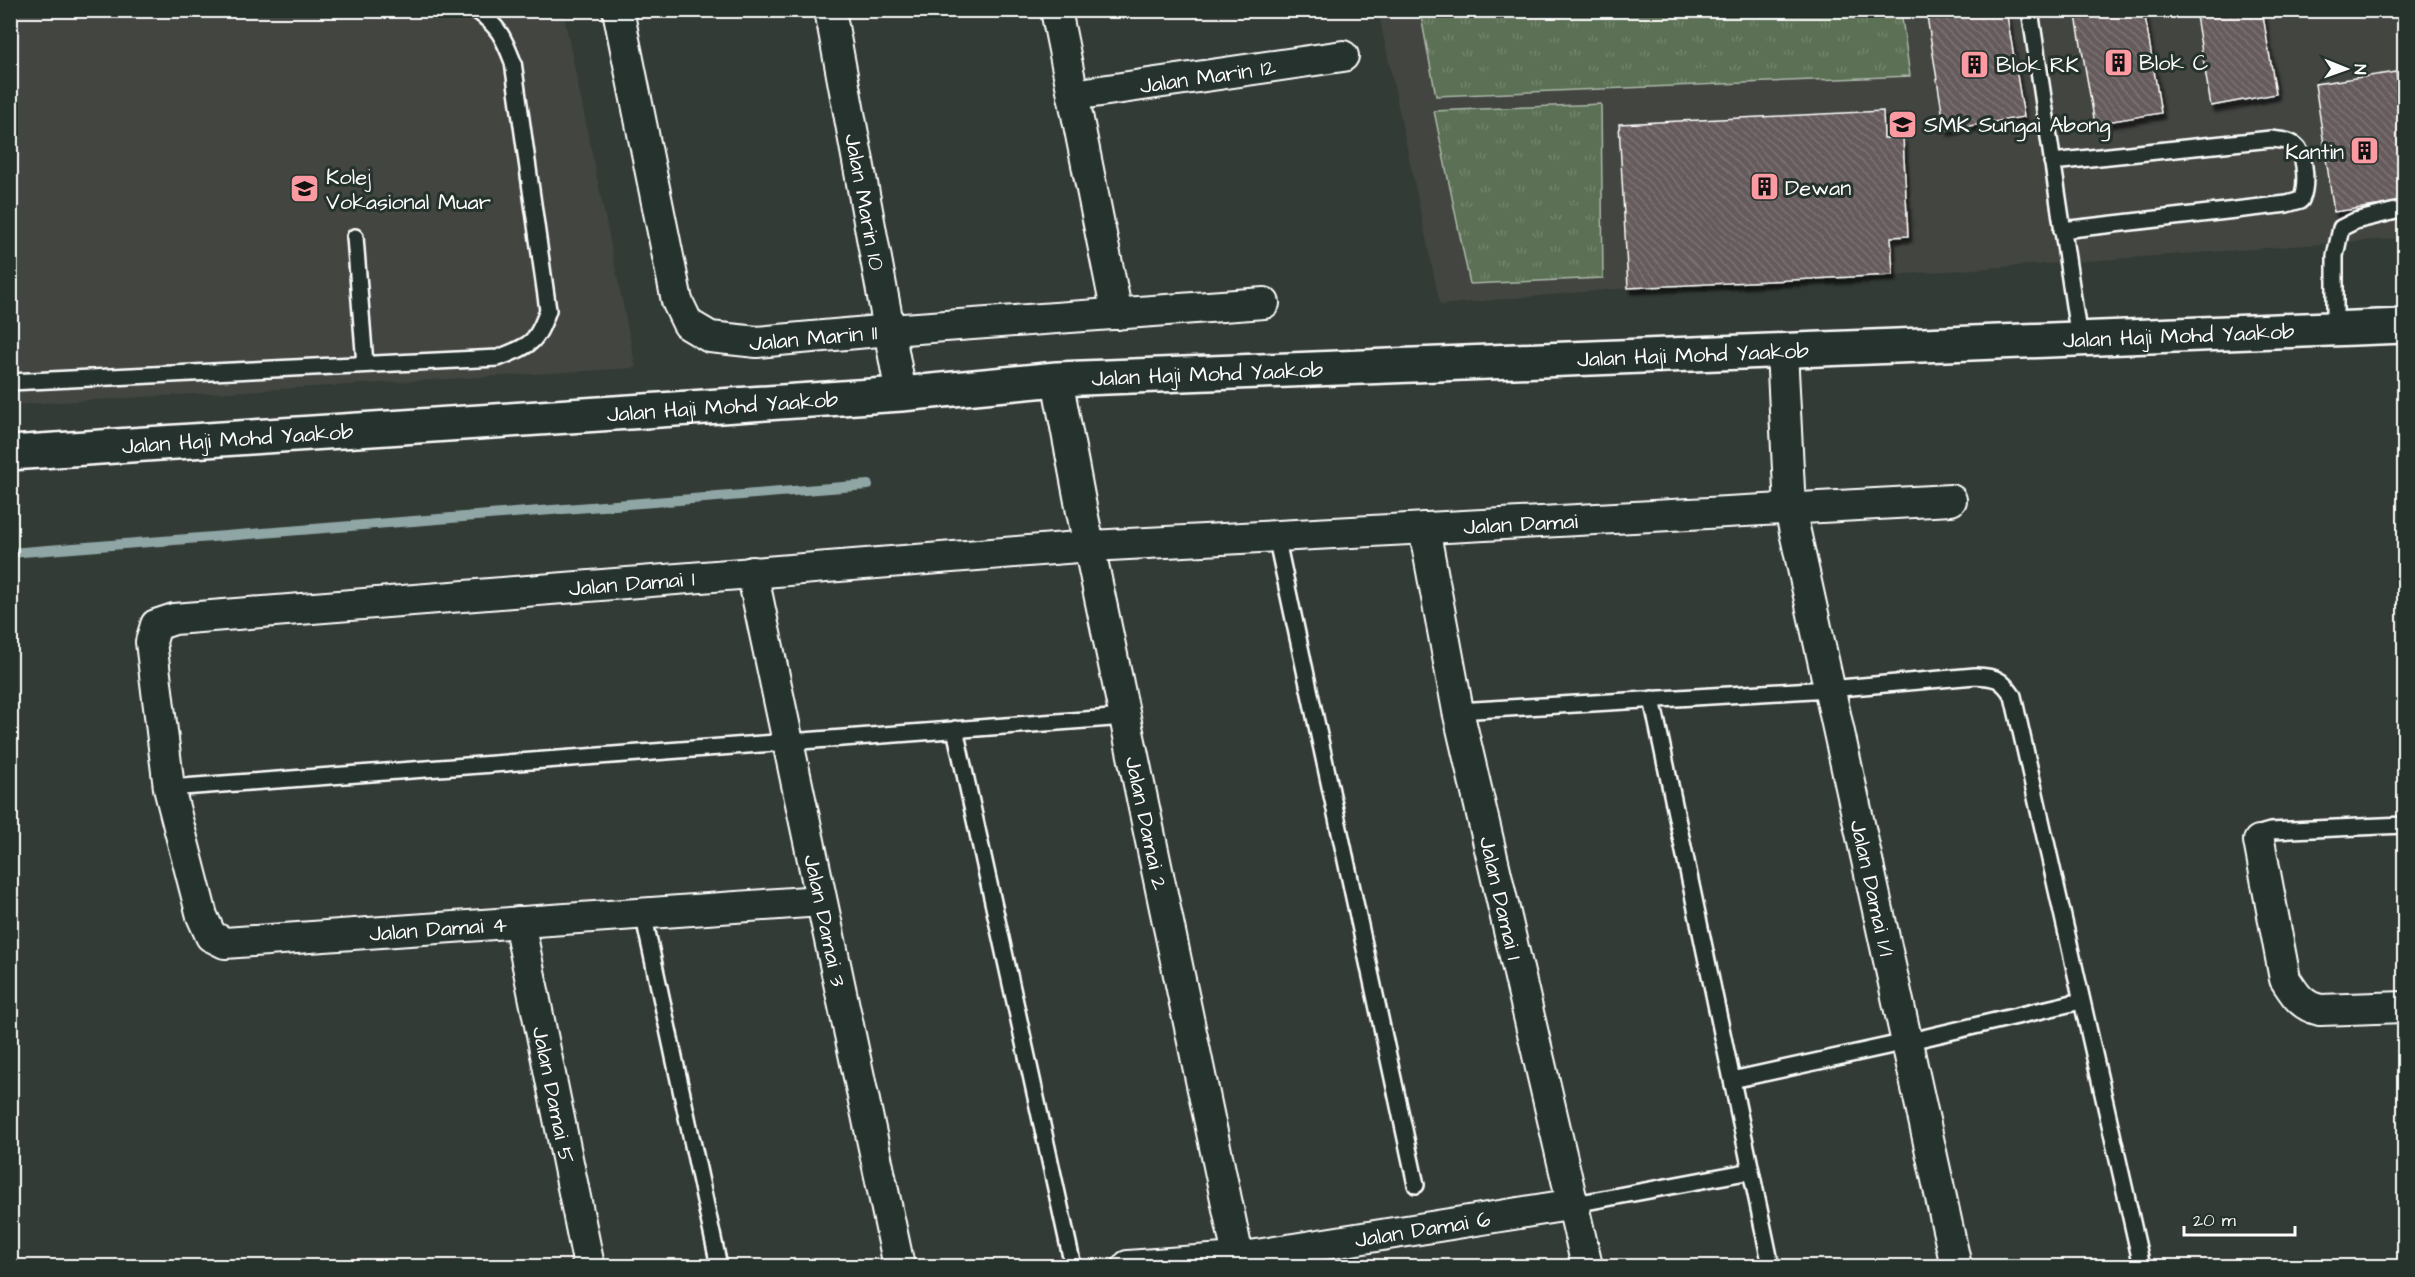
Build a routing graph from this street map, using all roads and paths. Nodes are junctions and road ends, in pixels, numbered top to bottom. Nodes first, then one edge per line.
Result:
1 (476, 10) edge
2 (618, 10) edge
3 (830, 10) edge
4 (1056, 10) edge
5 (2030, 10) edge
6 (1343, 56) dead end
7 (1073, 95) junction
8 (2052, 162) junction
9 (2404, 209) edge
10 (2062, 230) junction
11 (355, 237) dead end
12 (1264, 303) dead end
13 (1117, 314) junction
14 (2404, 326) edge
15 (2335, 329) junction
16 (890, 330) junction
17 (2079, 339) junction
18 (1782, 351) junction
19 (365, 364) junction
20 (1057, 379) junction
21 (10, 382) edge
22 (901, 394) junction
23 (10, 453) edge
24 (1950, 500) dead end
25 (1790, 509) junction
26 (1425, 528) junction
27 (1275, 536) junction
28 (1091, 546) junction
29 (752, 572) junction
30 (174, 619) joint
31 (1829, 688) junction
32 (1652, 699) junction
33 (1458, 711) junction
34 (1125, 717) junction
35 (955, 729) junction
36 (788, 741) junction
37 (169, 788) junction
38 (2404, 825) edge
39 (2259, 842) joint
40 (821, 902) junction
41 (643, 913) junction
42 (519, 922) junction
43 (2081, 1001) junction
44 (2404, 1007) edge
45 (1906, 1042) junction
46 (1732, 1080) junction
47 (1751, 1171) junction
48 (1416, 1185) dead end
49 (1575, 1204) junction
50 (1239, 1262) edge
51 (589, 1266) edge
52 (720, 1266) edge
53 (899, 1266) edge
54 (1073, 1266) edge
55 (1128, 1266) edge
56 (1587, 1266) edge
57 (1771, 1266) edge
58 (1956, 1266) edge
59 (2142, 1266) edge

1 - 19 lane
2 - 16 street, Jalan Marin 11
3 - 16 street, Jalan Marin 10
4 - 7 street
5 - 8 lane
6 - 7 street, Jalan Marin 12
7 - 13 street
8 - 10 lane
8 - 10 lane
9 - 15 lane
10 - 17 lane
11 - 19 lane
12 - 13 street, Jalan Marin 11
13 - 16 street, Jalan Marin 11
14 - 15 street, Jalan Haji Mohd Yaakob
15 - 17 street, Jalan Haji Mohd Yaakob
16 - 22 street, Jalan Marin 10
17 - 18 street, Jalan Haji Mohd Yaakob
18 - 20 street, Jalan Haji Mohd Yaakob
18 - 25 street, Jalan Damai 1/1
19 - 21 lane
20 - 22 street, Jalan Haji Mohd Yaakob
20 - 28 street, Jalan Damai 2
22 - 23 street, Jalan Haji Mohd Yaakob
24 - 25 street, Jalan Damai
25 - 26 street, Jalan Damai
25 - 31 street, Jalan Damai 1/1
26 - 27 street, Jalan Damai
26 - 33 street, Jalan Damai 1
27 - 28 street, Jalan Damai
27 - 48 lane
28 - 29 street, Jalan Damai 1
28 - 34 street, Jalan Damai 2
29 - 30 street, Jalan Damai 1
29 - 36 street, Jalan Damai 3
30 - 37 street, Jalan Damai 4
31 - 32 lane
31 - 43 lane
31 - 45 street, Jalan Damai 1/1
32 - 33 lane
32 - 46 lane
33 - 49 street, Jalan Damai 1
34 - 35 lane
34 - 50 street, Jalan Damai 2
35 - 36 lane
35 - 54 lane
36 - 37 lane
36 - 40 street, Jalan Damai 3
37 - 42 street, Jalan Damai 4
38 - 39 lane
39 - 44 street
40 - 41 street, Jalan Damai 4
40 - 53 street, Jalan Damai 3
41 - 42 street, Jalan Damai 4
41 - 52 lane
42 - 51 street, Jalan Damai 5
43 - 45 lane
43 - 59 lane
45 - 46 lane
45 - 58 street, Jalan Damai 1/1
46 - 47 lane
47 - 49 lane
47 - 57 lane
49 - 50 street, Jalan Damai 6
49 - 56 street, Jalan Damai 1
50 - 55 street, Jalan Damai 6

